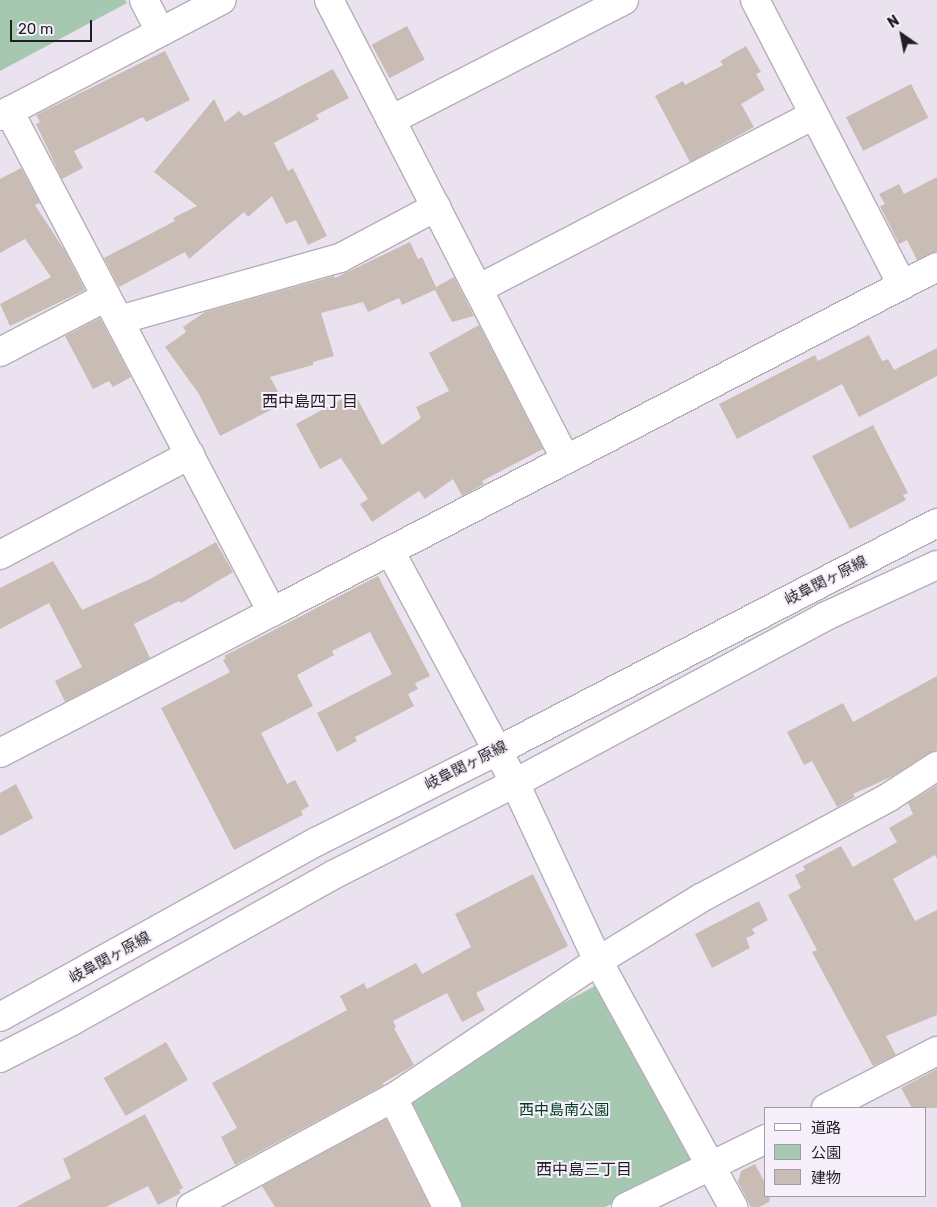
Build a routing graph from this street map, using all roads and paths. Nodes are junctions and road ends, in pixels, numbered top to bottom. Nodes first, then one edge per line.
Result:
1 (144, 0) edge
2 (222, 0) edge
3 (329, 0) edge
4 (624, 0) edge
5 (755, 0) edge
6 (160, 32) junction
7 (5, 113) edge
8 (814, 115) junction
9 (391, 120) junction
10 (436, 207) junction
11 (937, 267) edge
12 (902, 285) junction
13 (478, 289) junction
14 (113, 308) junction
15 (0, 352) edge
16 (190, 455) junction
17 (566, 460) junction
18 (937, 523) edge
19 (390, 551) junction
20 (0, 555) edge
21 (937, 565) edge
22 (272, 612) junction
23 (499, 750) junction
24 (0, 753) edge
25 (937, 766) edge
26 (515, 783) junction
27 (598, 961) junction
28 (0, 1017) edge
29 (937, 1051) edge
30 (0, 1058) edge
31 (393, 1098) junction
32 (828, 1107) edge
33 (764, 1140) edge
34 (712, 1167) junction
35 (191, 1207) edge
36 (447, 1207) edge
37 (626, 1207) edge
38 (733, 1207) edge

1 - 6 street
2 - 6 street
3 - 9 street
4 - 9 street
5 - 8 street
6 - 7 street
7 - 14 street
8 - 12 street
8 - 13 street
9 - 10 street
10 - 13 street
10 - 14 street
11 - 12 street
12 - 17 street
13 - 17 street
14 - 15 street
14 - 16 street
16 - 20 street
16 - 22 street
17 - 19 street
18 - 23 street, 岐阜関ヶ原線
19 - 22 street
19 - 23 street
21 - 26 street, 岐阜関ヶ原線
22 - 24 street
23 - 26 street
23 - 28 street, 岐阜関ヶ原線
25 - 27 street
26 - 27 street
26 - 30 street, 岐阜関ヶ原線
27 - 31 street
27 - 34 street
29 - 32 street
31 - 35 street
31 - 36 street
33 - 34 street
34 - 37 street
34 - 38 street

